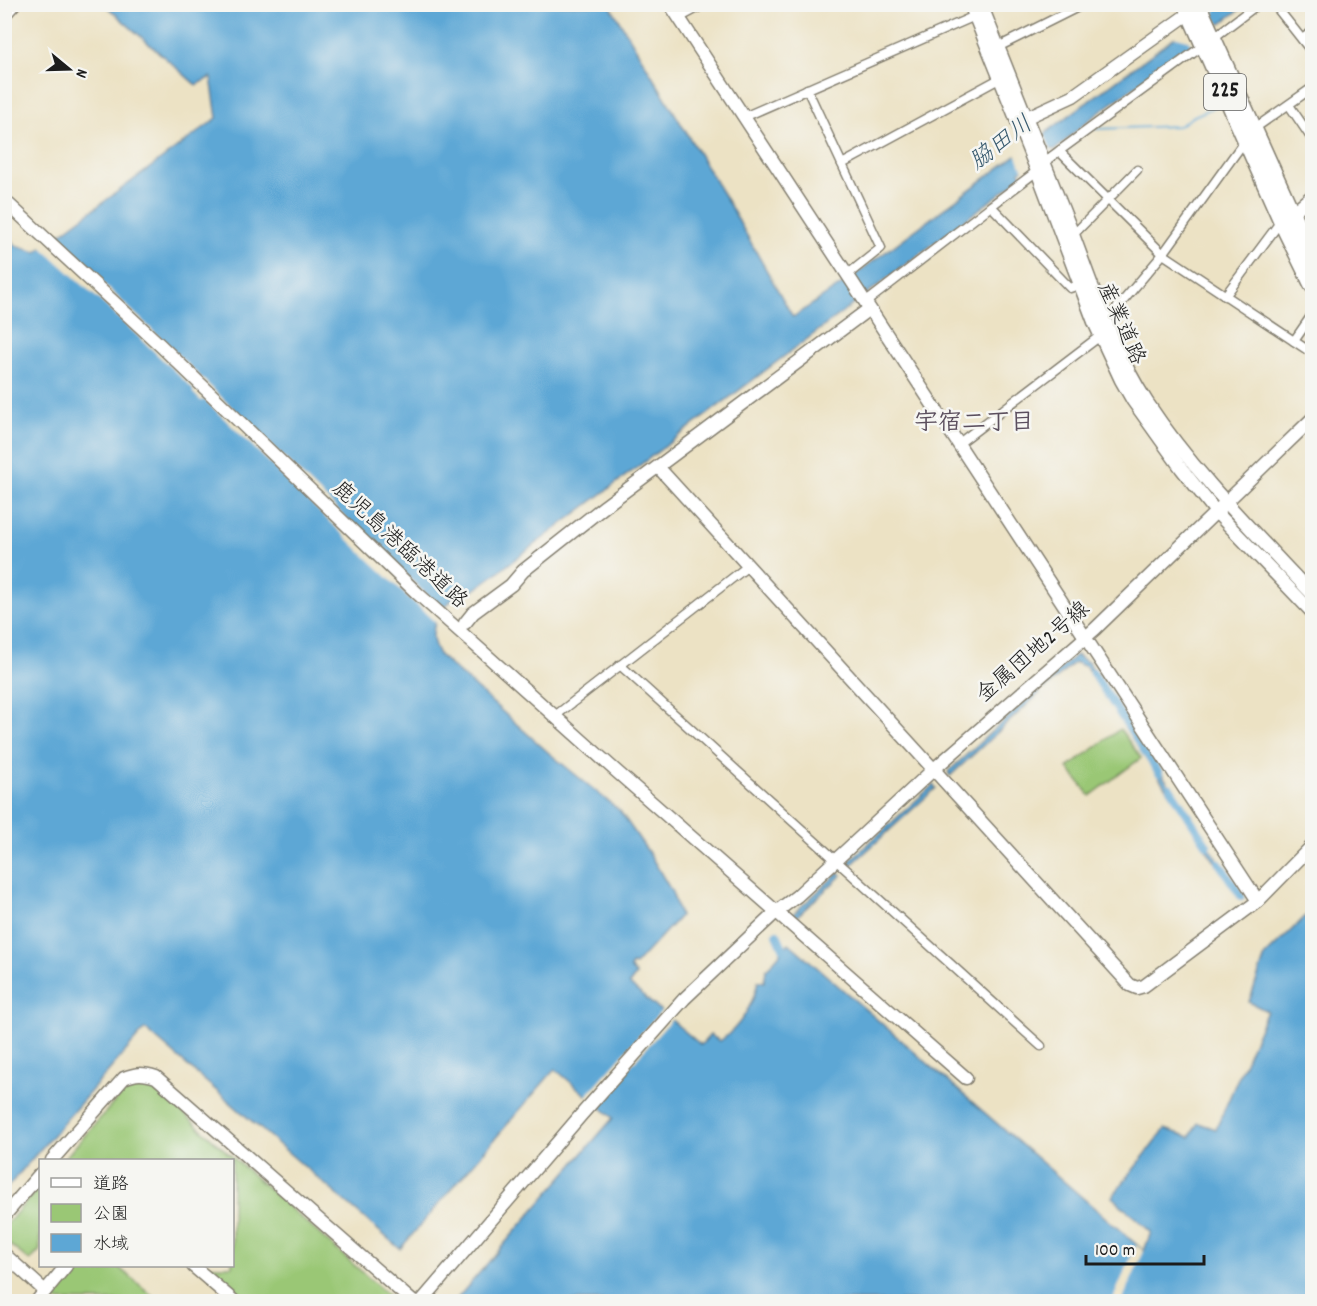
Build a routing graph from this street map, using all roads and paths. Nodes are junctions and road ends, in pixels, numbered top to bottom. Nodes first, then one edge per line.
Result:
1 (14, 4) edge
2 (670, 4) edge
3 (705, 4) edge
4 (981, 4) edge
5 (1084, 4) edge
6 (1258, 4) edge
7 (1274, 4) edge
8 (1195, 9) edge
9 (972, 10) edge
10 (4, 15) edge
11 (679, 18) junction
12 (1312, 32) edge
13 (1207, 39) junction
14 (1302, 39) junction
15 (998, 47) junction
16 (1312, 52) edge
17 (999, 79) junction
18 (1312, 88) edge
19 (807, 89) junction
20 (1289, 105) junction
21 (744, 117) junction
22 (1022, 120) junction
23 (1251, 133) junction
24 (1312, 139) edge
25 (1059, 151) junction
26 (842, 164) junction
27 (1038, 166) junction
28 (1137, 170) dead end
29 (1312, 195) edge
30 (4, 200) edge
31 (1108, 200) junction
32 (991, 206) junction
33 (1287, 217) junction
34 (1073, 235) junction
35 (1163, 254) junction
36 (1312, 257) edge
37 (848, 277) junction
38 (1079, 285) junction
39 (1312, 285) edge
40 (1225, 296) junction
41 (866, 303) junction
42 (1312, 315) edge
43 (1105, 320) junction
44 (1100, 336) junction
45 (1294, 341) junction
46 (1312, 353) edge
47 (1311, 424) edge
48 (958, 444) junction
49 (659, 468) junction
50 (1221, 507) junction
51 (748, 566) junction
52 (1312, 594) edge
53 (1312, 612) edge
54 (465, 622) dead end
55 (1084, 637) junction
56 (620, 665) junction
57 (555, 716) junction
58 (934, 769) junction
59 (1312, 846) edge
60 (836, 861) junction
61 (1258, 901) junction
62 (776, 912) junction
63 (1041, 1046) dead end
64 (966, 1078) dead end
65 (54, 1159) edge
66 (39, 1175) edge
67 (4, 1216) edge
68 (4, 1254) edge
69 (65, 1267) edge
70 (194, 1267) edge
71 (45, 1291) junction
72 (36, 1302) edge
73 (235, 1302) edge
74 (413, 1302) edge
75 (421, 1302) edge

1 - 10 street
2 - 11 street
3 - 11 street
4 - 15 street, 産業道路
5 - 15 street
6 - 13 street
7 - 14 street
8 - 13 highway, 225
8 - 22 street
9 - 17 street, 産業道路
9 - 19 street
11 - 21 street
12 - 14 street
13 - 23 highway, 225
13 - 25 street
14 - 16 street
15 - 22 street, 産業道路
17 - 22 street, 産業道路
17 - 26 street
18 - 20 street
19 - 21 street
19 - 26 street
20 - 23 street
20 - 24 street
21 - 37 street
22 - 27 street, 産業道路
23 - 33 highway, 225
23 - 35 street
25 - 27 street
25 - 31 street
26 - 37 street
27 - 32 street
27 - 34 street, 産業道路
27 - 38 street, 産業道路
28 - 31 street
29 - 33 street
30 - 57 street, 鹿児島港臨港道路
31 - 34 street
31 - 35 street
32 - 38 street
32 - 41 street
33 - 36 highway, 225
33 - 39 highway, 225
33 - 40 street
34 - 43 street, 産業道路
35 - 40 street
35 - 43 street
37 - 41 street
38 - 44 street, 産業道路
40 - 45 street
41 - 48 street
41 - 49 street
42 - 45 street
43 - 50 street, 産業道路
44 - 48 street
44 - 50 street, 産業道路
45 - 46 street
47 - 50 street, 金属団地2号線
48 - 55 street
49 - 51 street
49 - 54 street
50 - 52 street, 産業道路
50 - 53 street, 産業道路
50 - 55 street, 金属団地2号線
51 - 56 street
51 - 58 street
55 - 58 street, 金属団地2号線
55 - 61 street
56 - 57 street
56 - 60 street
57 - 62 street, 鹿児島港臨港道路
58 - 60 street, 金属団地2号線
58 - 61 street
59 - 61 street
60 - 62 street, 金属団地2号線
60 - 63 street
62 - 64 street, 鹿児島港臨港道路
62 - 75 street, 金属団地2号線
65 - 74 street
66 - 67 street
68 - 71 street
69 - 71 street
70 - 73 street
71 - 72 street

